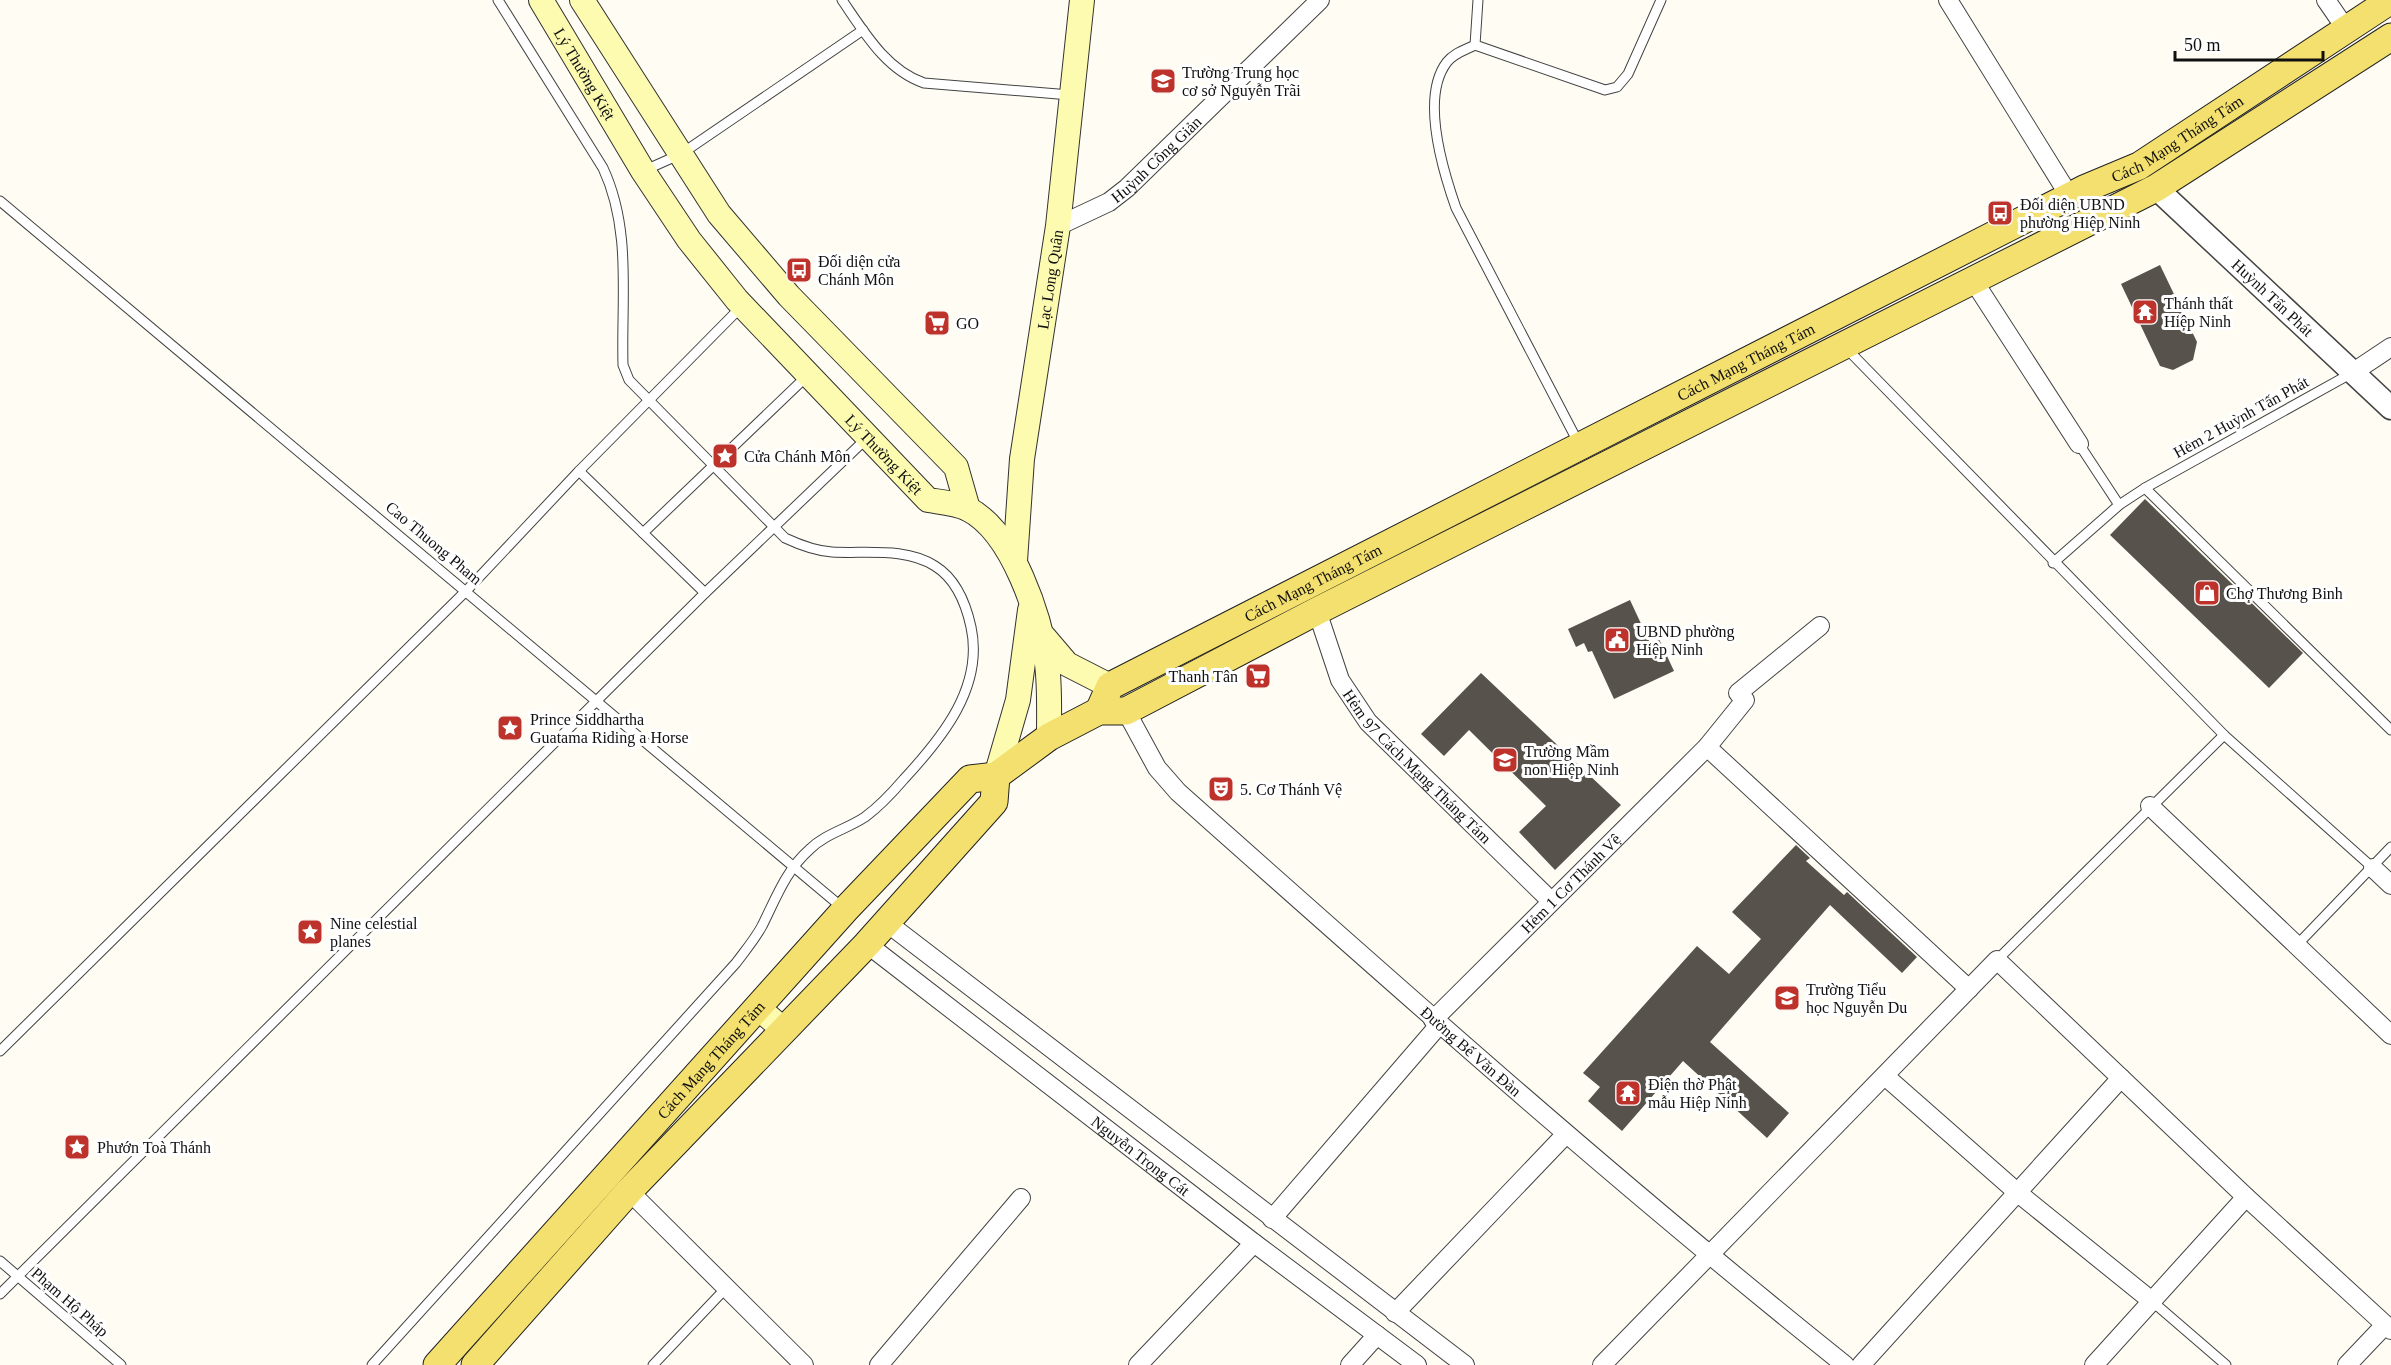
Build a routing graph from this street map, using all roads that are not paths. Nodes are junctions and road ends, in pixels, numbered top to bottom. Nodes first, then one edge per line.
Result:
1 (498, 0) edge
2 (541, 0) edge
3 (582, 0) edge
4 (842, 0) edge
5 (1082, 0) edge
6 (1320, 0) edge
7 (1478, 0) edge
8 (1661, 0) edge
9 (1948, 0) edge
10 (2326, 0) edge
11 (2391, 0) edge
12 (2346, 29) junction
13 (863, 30) junction
14 (2391, 37) edge
15 (1475, 45) junction
16 (1072, 95) junction
17 (681, 154) junction
18 (2139, 166) junction
19 (643, 171) junction
20 (2156, 188) junction
21 (2070, 197) junction
22 (0, 201) edge
23 (1058, 226) junction
24 (1972, 280) junction
25 (743, 305) junction
26 (1843, 345) junction
27 (2391, 347) edge
28 (2352, 373) junction
29 (809, 374) junction
30 (648, 400) junction
31 (2391, 408) edge
32 (868, 436) junction
33 (2079, 444) joint
34 (1581, 448) junction
35 (713, 466) junction
36 (579, 471) junction
37 (2145, 488) junction
38 (2119, 506) junction
39 (969, 509) junction
40 (774, 527) junction
41 (643, 533) junction
42 (1016, 561) junction
43 (2053, 563) junction
44 (466, 590) junction
45 (705, 593) junction
46 (1031, 605) junction
47 (1317, 611) junction
48 (1820, 626) dead end
49 (1041, 633) junction
50 (1110, 686) junction
51 (598, 701) junction
52 (1099, 711) junction
53 (1126, 711) junction
54 (2391, 730) edge
55 (2224, 735) junction
56 (1049, 737) junction
57 (1707, 747) junction
58 (996, 776) junction
59 (2150, 806) junction
60 (2391, 847) edge
61 (794, 867) junction
62 (2373, 868) junction
63 (2391, 885) edge
64 (1551, 901) junction
65 (845, 910) junction
66 (876, 933) junction
67 (2296, 946) junction
68 (1997, 960) junction
69 (1969, 989) junction
70 (757, 1007) junction
71 (1436, 1022) junction
72 (784, 1030) junction
73 (2391, 1035) edge
74 (0, 1051) edge
75 (1885, 1076) junction
76 (2121, 1078) junction
77 (1566, 1134) junction
78 (629, 1191) junction
79 (2018, 1193) junction
80 (2246, 1197) junction
81 (1021, 1198) dead end
82 (1272, 1219) junction
83 (1254, 1243) junction
84 (1708, 1256) junction
85 (0, 1260) edge
86 (18, 1277) junction
87 (727, 1287) junction
88 (0, 1294) edge
89 (2153, 1302) junction
90 (1395, 1313) junction
91 (2388, 1327) edge
92 (1377, 1335) junction
93 (482, 1363) edge
94 (121, 1365) edge
95 (372, 1365) edge
96 (437, 1365) edge
97 (653, 1365) edge
98 (804, 1365) edge
99 (879, 1365) edge
100 (1138, 1365) edge
101 (1350, 1365) edge
102 (1417, 1365) edge
103 (1465, 1365) edge
104 (1602, 1365) edge
105 (1845, 1365) edge
106 (1861, 1365) edge
107 (2094, 1365) edge
108 (2226, 1365) edge
109 (2347, 1365) edge

1 - 30 lane
2 - 19 main road, Lý Thường Kiệt
3 - 17 main road
4 - 13 lane
5 - 16 main road, Lạc Long Quân
6 - 23 street, Huỳnh Công Giản
7 - 15 lane
8 - 15 lane
9 - 21 street
10 - 12 street
11 - 12 main road, Cách Mạng Tháng Tám
12 - 18 main road, Cách Mạng Tháng Tám
13 - 16 lane
13 - 17 lane
14 - 20 main road, Cách Mạng Tháng Tám
15 - 34 lane
16 - 23 main road, Lạc Long Quân
17 - 19 lane
17 - 39 main road
18 - 20 main road
18 - 21 main road, Cách Mạng Tháng Tám
19 - 25 main road, Lý Thường Kiệt
20 - 24 main road, Cách Mạng Tháng Tám
20 - 28 street, Huỳnh Tấn Phát
21 - 34 main road, Cách Mạng Tháng Tám
22 - 44 lane, Cao Thuong Pham
23 - 42 main road, Lạc Long Quân
24 - 26 main road, Cách Mạng Tháng Tám
24 - 33 street
25 - 29 main road, Lý Thường Kiệt
25 - 30 lane
26 - 43 lane
26 - 47 main road, Cách Mạng Tháng Tám
27 - 28 street
28 - 31 street, Huỳnh Tấn Phát
28 - 37 lane, Hẻm 2 Huỳnh Tấn Phát
29 - 32 main road, Lý Thường Kiệt
29 - 35 lane
30 - 35 lane
30 - 36 lane
32 - 39 main road, Lý Thường Kiệt
32 - 40 lane
33 - 38 lane
34 - 50 main road, Cách Mạng Tháng Tám
35 - 40 lane
35 - 41 lane
36 - 41 lane
36 - 44 lane
37 - 38 lane, Hẻm 2 Huỳnh Tấn Phát
37 - 54 lane
38 - 43 lane, Hẻm 2 Huỳnh Tấn Phát
39 - 42 main road, Lạc Long Quân
40 - 45 lane
40 - 61 lane
41 - 45 lane
42 - 46 main road, Lạc Long Quân
43 - 55 lane
44 - 51 lane, Cao Thuong Pham
44 - 74 lane
45 - 51 lane
46 - 49 main road, Lạc Long Quân
46 - 58 main road, Lạc Long Quân
47 - 53 main road, Cách Mạng Tháng Tám
47 - 64 street, Hẻm 97 Cách Mạng Tháng Tám
48 - 57 street, Hẻm 1 Cơ Thánh Vệ
49 - 50 main road
49 - 56 main road, Lạc Long Quân
50 - 52 main road
51 - 61 lane, Cao Thuong Pham
51 - 86 lane
52 - 53 main road, Cách Mạng Tháng Tám
52 - 56 main road, Cách Mạng Tháng Tám
53 - 71 street, Đường Bế Văn Đàn
55 - 59 lane
55 - 62 lane
56 - 58 main road, Cách Mạng Tháng Tám
57 - 64 street, Hẻm 1 Cơ Thánh Vệ
57 - 69 street
58 - 65 main road, Cách Mạng Tháng Tám
58 - 66 main road, Cách Mạng Tháng Tám
59 - 67 street
59 - 68 lane
60 - 62 lane
61 - 65 lane, Cao Thuong Pham
61 - 95 lane
62 - 63 street
62 - 67 lane
64 - 71 street, Hẻm 1 Cơ Thánh Vệ
65 - 66 main road
65 - 70 main road, Cách Mạng Tháng Tám
66 - 72 main road, Cách Mạng Tháng Tám
66 - 82 street
66 - 83 street, Nguyễn Trọng Cát
67 - 73 street
68 - 69 street
68 - 76 street
69 - 75 street
70 - 72 main road
70 - 96 main road, Cách Mạng Tháng Tám
71 - 77 street, Đường Bế Văn Đàn
71 - 82 street, Hẻm 1 Cơ Thánh Vệ
72 - 78 main road, Cách Mạng Tháng Tám
75 - 79 street
75 - 84 street
76 - 79 street
76 - 80 street
77 - 84 street, Đường Bế Văn Đàn
77 - 90 street
78 - 87 street
78 - 93 main road, Cách Mạng Tháng Tám
79 - 89 street
79 - 106 street
80 - 89 street
80 - 91 street
81 - 99 street
82 - 90 street
83 - 92 street, Nguyễn Trọng Cát
83 - 100 street
84 - 104 street
84 - 105 street, Đường Bế Văn Đàn
85 - 86 lane, Phạm Hộ Pháp
86 - 88 lane
86 - 94 lane, Phạm Hộ Pháp
87 - 97 lane
87 - 98 street
89 - 107 street
89 - 108 lane
90 - 103 street
91 - 109 street
92 - 101 street
92 - 102 street, Nguyễn Trọng Cát

